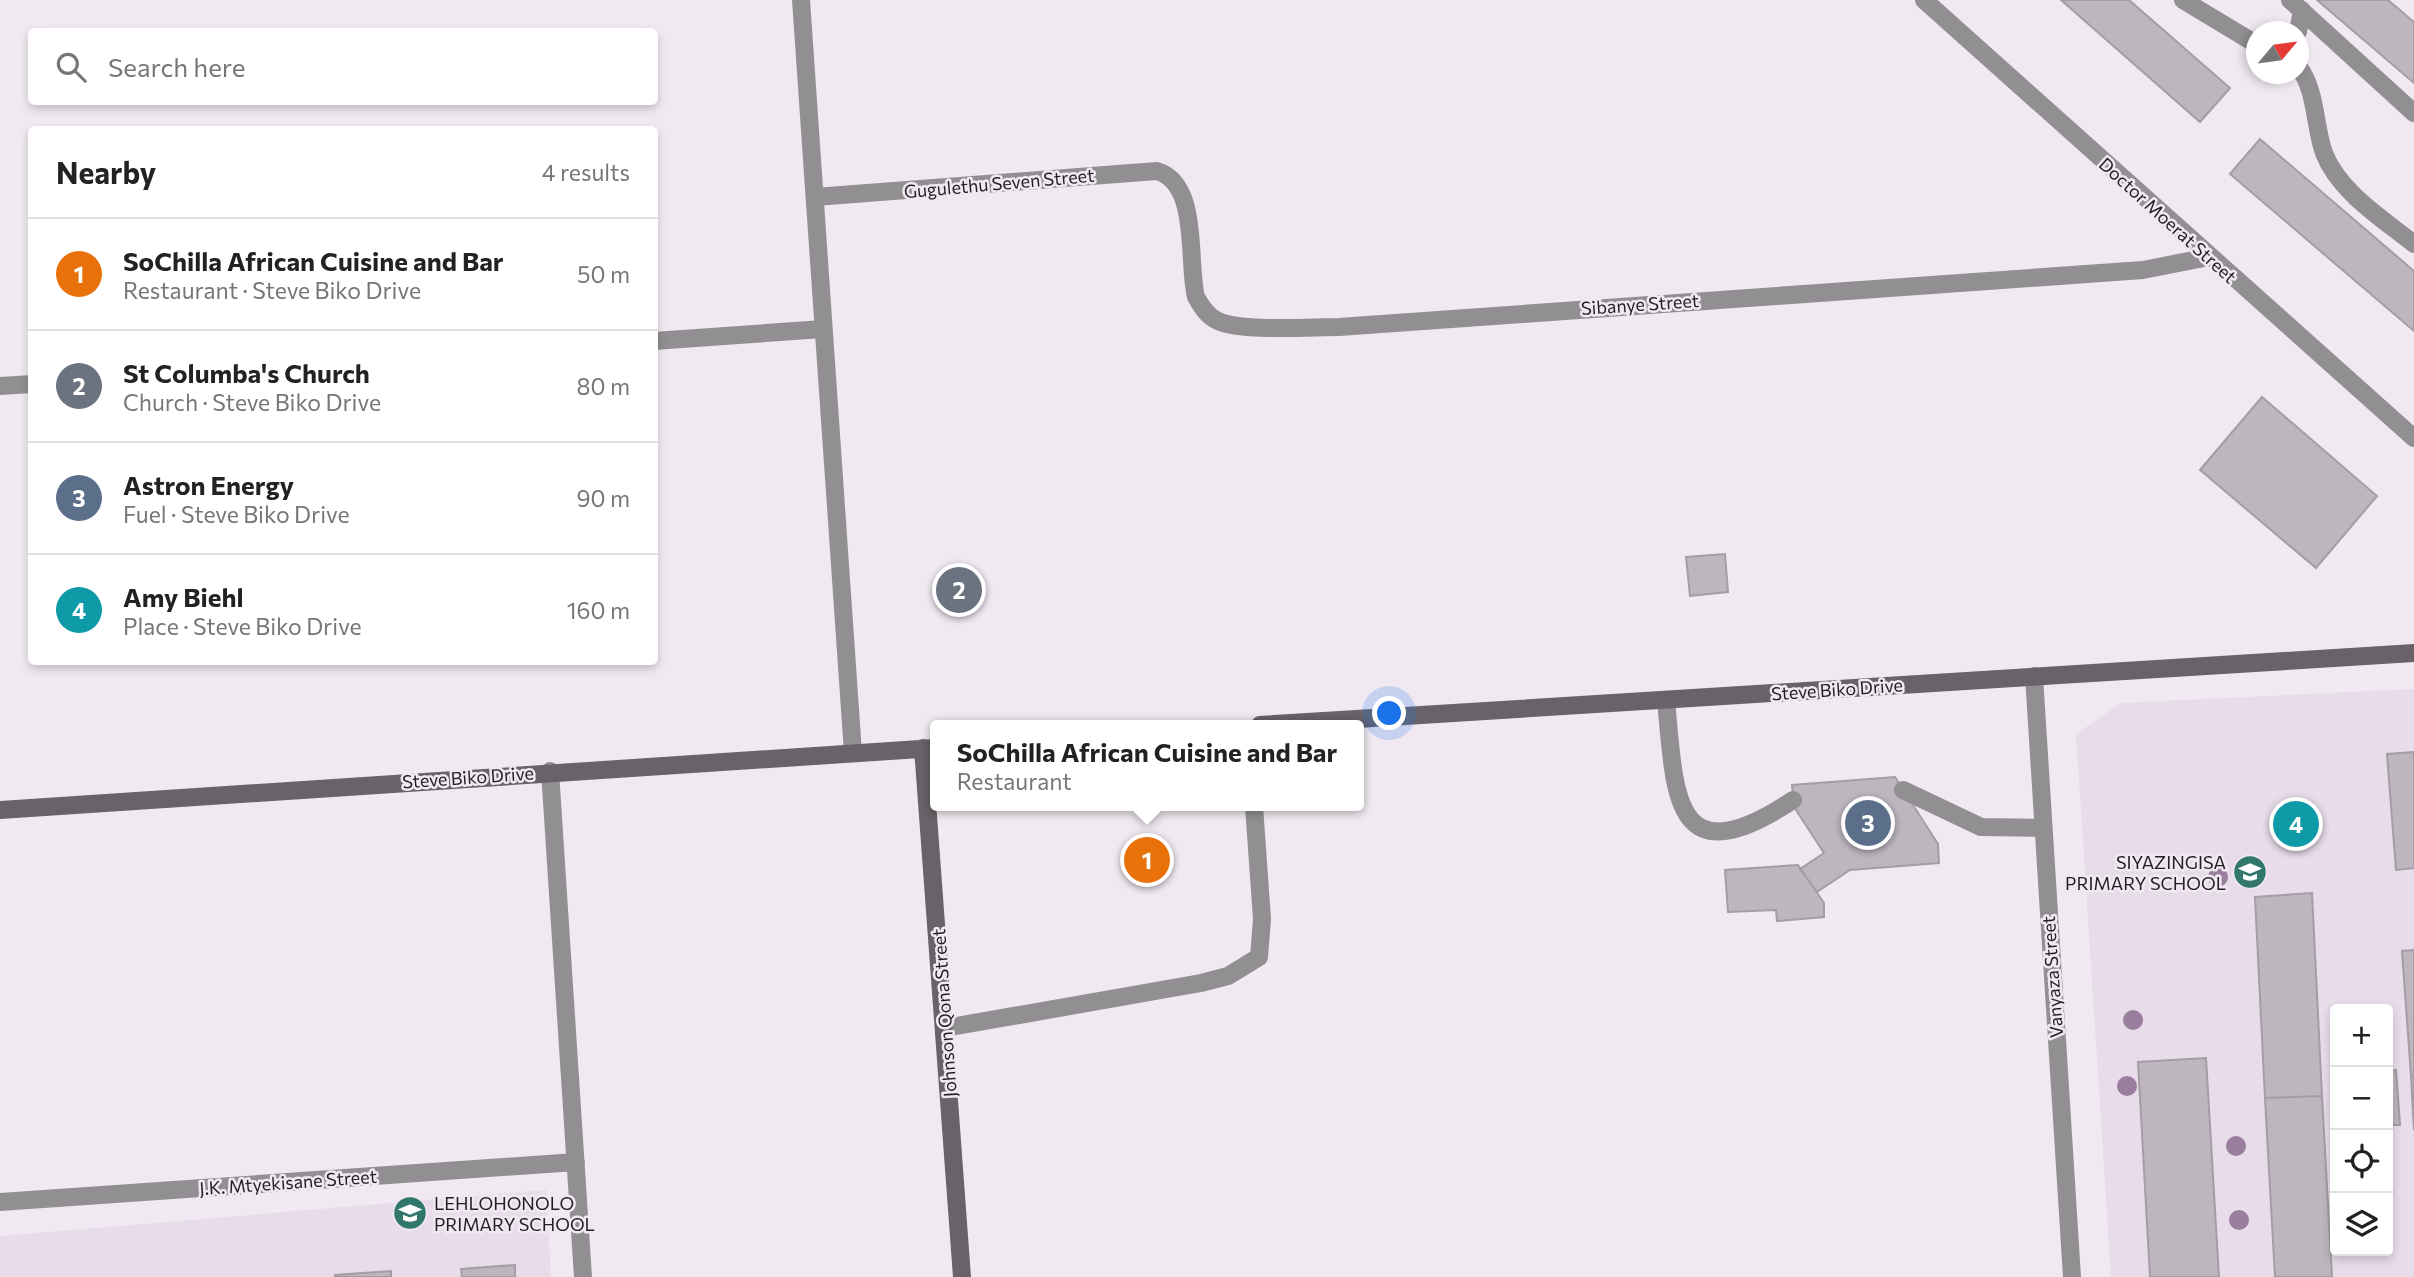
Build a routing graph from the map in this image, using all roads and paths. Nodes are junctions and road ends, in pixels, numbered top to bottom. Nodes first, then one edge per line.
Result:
1 (801, 0) edge
2 (1924, 0) edge
3 (2183, 0) edge
4 (2296, 5) edge
5 (2246, 38) edge
6 (2307, 84) edge
7 (2414, 113) edge
8 (1178, 185) joint
9 (815, 197) junction
10 (2414, 244) edge
11 (2209, 257) junction
12 (822, 329) junction
13 (658, 341) edge
14 (28, 384) edge
15 (0, 386) edge
16 (2414, 438) edge
17 (2414, 653) edge
18 (2034, 676) junction
19 (1666, 700) junction
20 (1341, 720) edge
21 (929, 748) edge
22 (853, 753) junction
23 (930, 766) edge
24 (550, 771) junction
25 (1903, 790) dead end
26 (1793, 800) dead end
27 (0, 810) edge
28 (933, 811) edge
29 (1254, 811) edge
30 (2042, 828) junction
31 (945, 1028) junction
32 (576, 1162) junction
33 (0, 1202) edge
34 (583, 1277) edge
35 (962, 1277) edge
36 (2072, 1277) edge

1 - 9 street
2 - 11 street, Doctor Moerat Street
3 - 5 street
4 - 7 street
6 - 10 street
8 - 9 street, Gugulethu Seven Street
8 - 11 street, Sibanye Street
9 - 12 street
11 - 16 street, Doctor Moerat Street
12 - 13 street
12 - 22 street
14 - 15 street
17 - 18 main road, Steve Biko Drive
18 - 19 main road, Steve Biko Drive
18 - 30 street, Vanyaza Street
19 - 20 main road, Steve Biko Drive
19 - 26 street
21 - 22 main road, Steve Biko Drive
21 - 23 main road, Johnson Qona Street
22 - 24 main road, Steve Biko Drive
24 - 27 main road, Steve Biko Drive
24 - 32 street
25 - 30 street
28 - 31 main road, Johnson Qona Street
29 - 31 street
30 - 36 street, Vanyaza Street
31 - 35 main road, Johnson Qona Street
32 - 33 street, J.K. Mtyekisane Street
32 - 34 street

